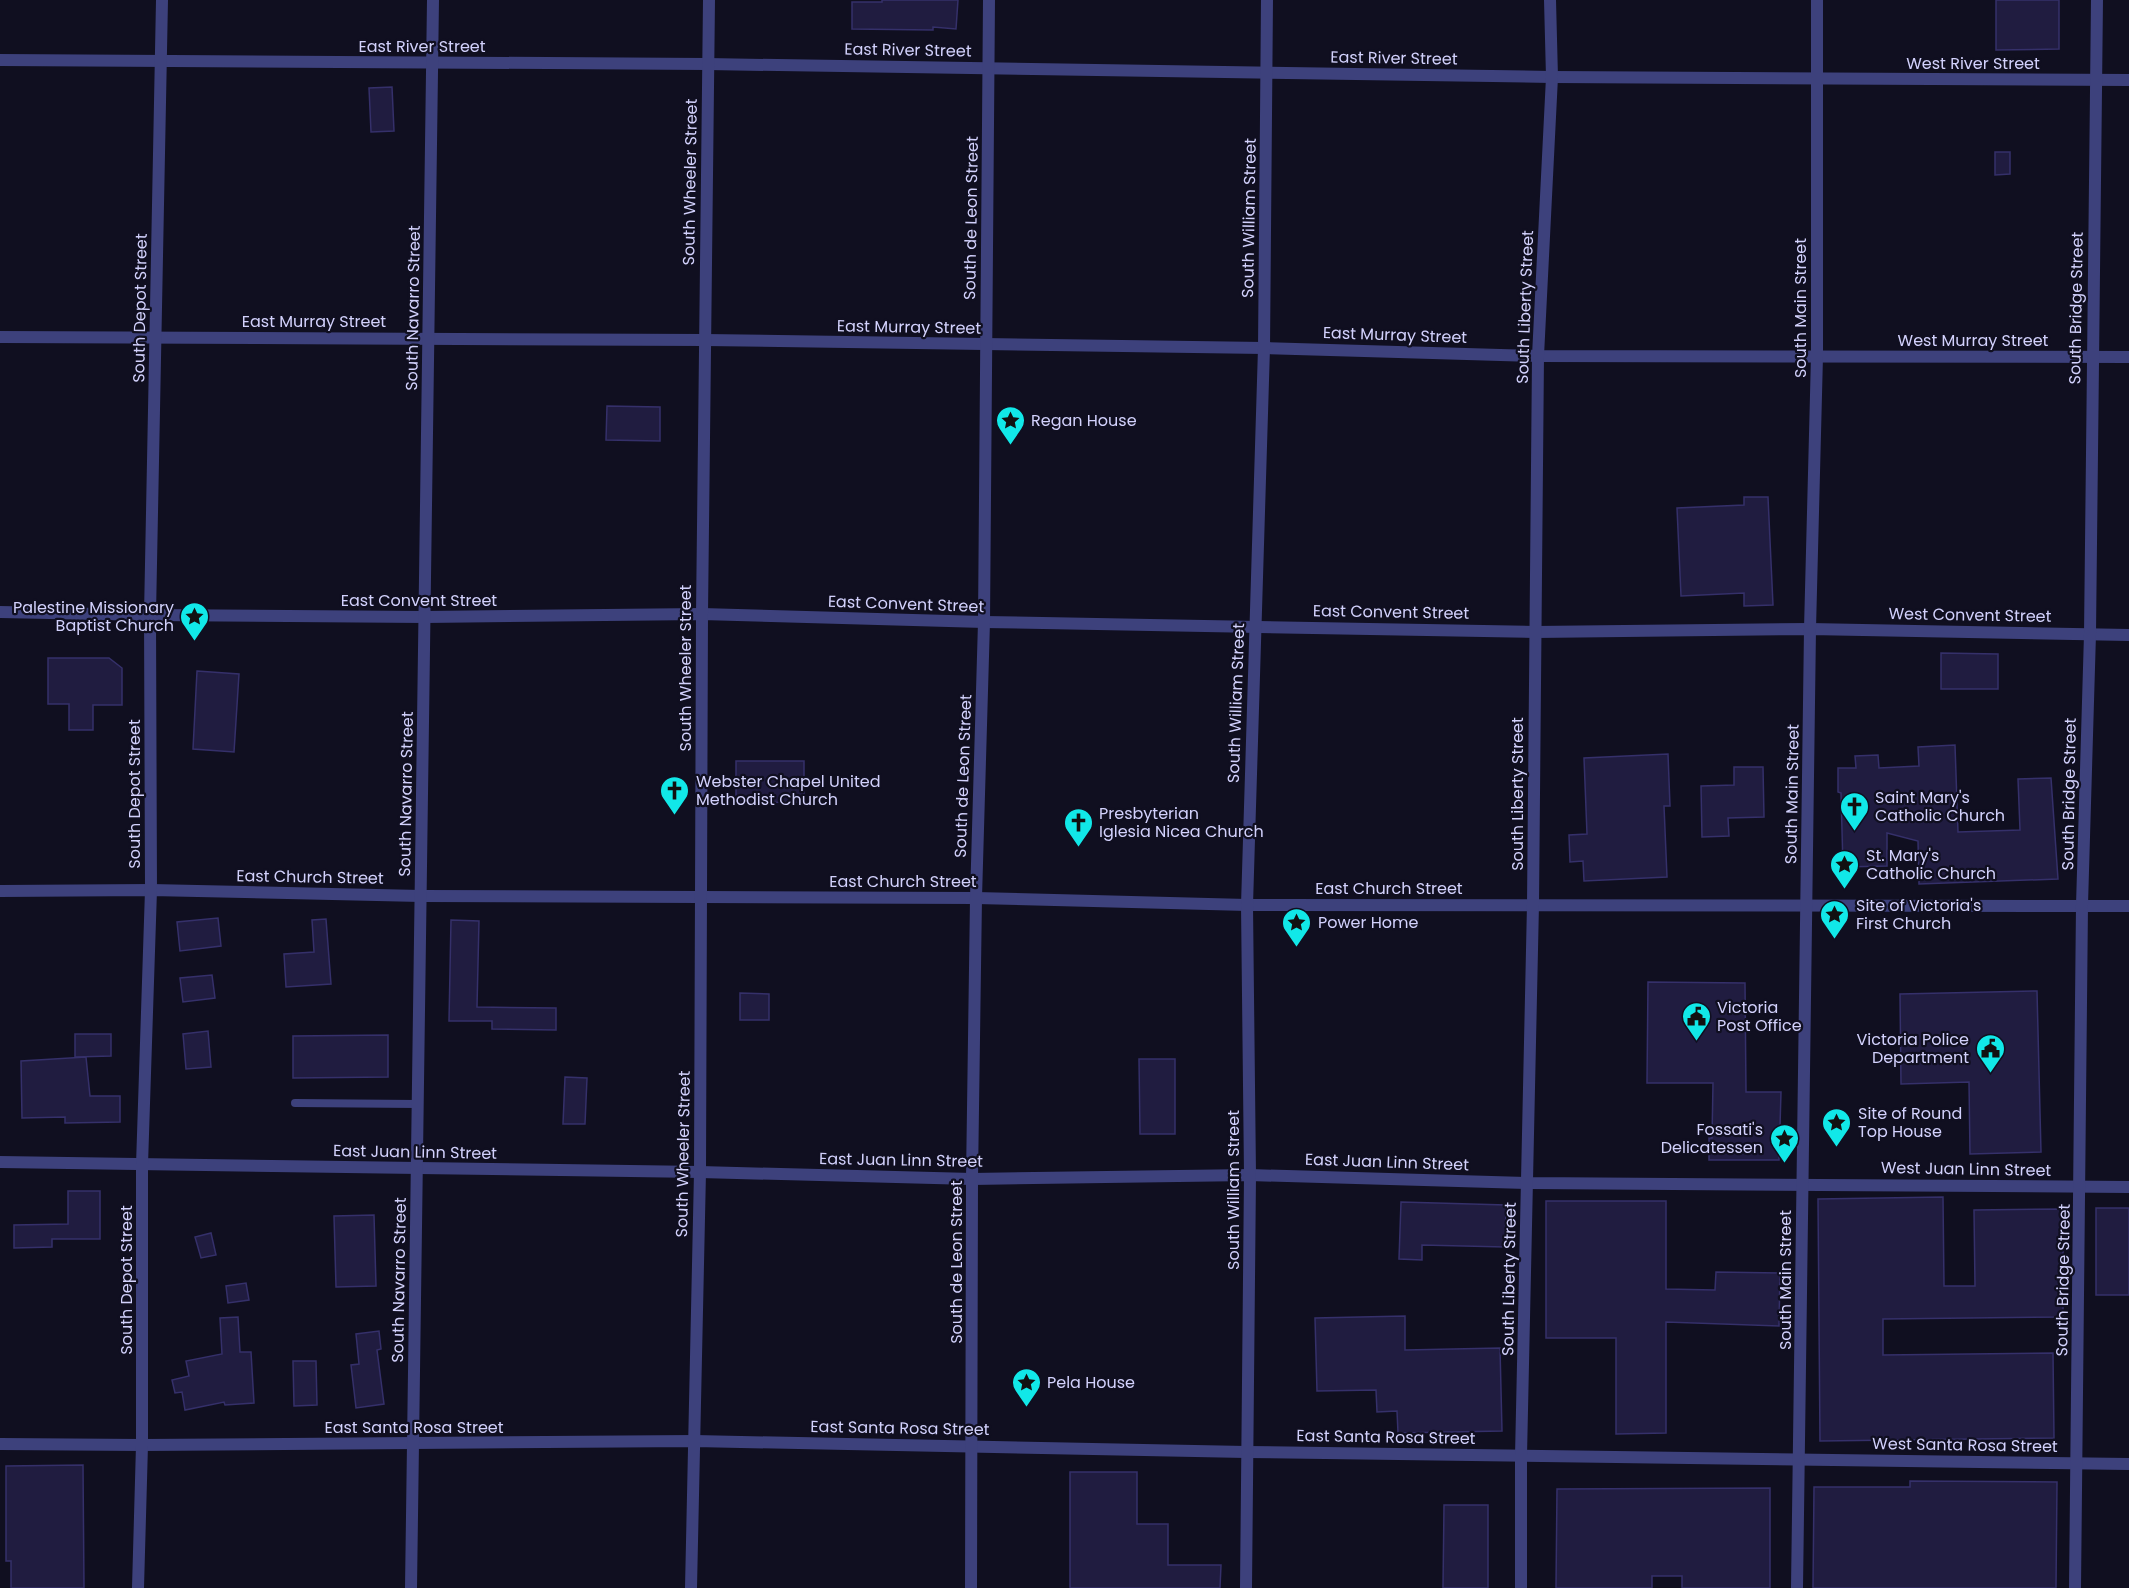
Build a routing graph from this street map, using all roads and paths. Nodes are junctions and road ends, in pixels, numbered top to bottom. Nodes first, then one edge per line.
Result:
1 (162, 0) edge
2 (434, 0) edge
3 (709, 0) edge
4 (989, 0) edge
5 (1267, 0) edge
6 (1550, 0) edge
7 (1817, 0) edge
8 (2097, 0) edge
9 (0, 60) edge
10 (161, 61) junction
11 (433, 63) junction
12 (707, 64) junction
13 (989, 67) junction
14 (1267, 73) junction
15 (1552, 77) junction
16 (1816, 78) junction
17 (2097, 80) junction
18 (2129, 80) edge
19 (157, 337) junction
20 (0, 338) edge
21 (429, 339) junction
22 (705, 340) junction
23 (986, 345) junction
24 (1264, 348) junction
25 (1538, 356) junction
26 (1816, 356) junction
27 (2091, 356) junction
28 (2129, 357) edge
29 (0, 612) edge
30 (150, 615) junction
31 (702, 615) junction
32 (425, 616) junction
33 (984, 622) junction
34 (1255, 626) junction
35 (1810, 629) junction
36 (1535, 632) junction
37 (2090, 634) junction
38 (2129, 635) edge
39 (151, 890) junction
40 (0, 891) edge
41 (421, 896) junction
42 (701, 898) junction
43 (976, 898) junction
44 (1533, 904) junction
45 (1247, 905) junction
46 (2082, 905) junction
47 (1807, 906) junction
48 (2129, 906) edge
49 (295, 1103) dead end
50 (418, 1104) junction
51 (0, 1162) edge
52 (142, 1165) junction
53 (417, 1168) junction
54 (700, 1172) junction
55 (1250, 1175) junction
56 (972, 1179) junction
57 (1528, 1183) junction
58 (1802, 1184) junction
59 (2080, 1187) junction
60 (2129, 1187) edge
61 (695, 1441) junction
62 (413, 1443) junction
63 (0, 1444) edge
64 (142, 1445) junction
65 (972, 1446) junction
66 (1246, 1452) junction
67 (1521, 1456) junction
68 (1800, 1460) junction
69 (2077, 1463) junction
70 (2129, 1464) edge
71 (138, 1588) edge
72 (411, 1588) edge
73 (691, 1588) edge
74 (971, 1588) edge
75 (1246, 1588) edge
76 (1521, 1588) edge
77 (1797, 1588) edge
78 (2075, 1588) edge

1 - 10 street, South Depot Street
2 - 11 street, South Navarro Street
3 - 12 street, South Wheeler Street
4 - 13 street, South de Leon Street
5 - 14 street, South William Street
6 - 15 street, South Liberty Street
7 - 16 street, South Main Street
8 - 17 street, South Bridge Street
9 - 10 street, East River Street
10 - 11 street, East River Street
10 - 19 street, South Depot Street
11 - 12 street, East River Street
11 - 21 street, South Navarro Street
12 - 13 street, East River Street
12 - 22 street, South Wheeler Street
13 - 14 street, East River Street
13 - 23 street, South de Leon Street
14 - 15 street, East River Street
14 - 24 street, South William Street
15 - 16 street, East River Street
15 - 25 street, South Liberty Street
16 - 17 street, West River Street
16 - 26 street, South Main Street
17 - 18 street, West River Street
17 - 27 street, South Bridge Street
19 - 20 street, East Murray Street
19 - 21 street, East Murray Street
19 - 30 street, South Depot Street
21 - 22 street, East Murray Street
21 - 32 street, South Navarro Street
22 - 23 street, East Murray Street
22 - 31 street, South Wheeler Street
23 - 24 street, East Murray Street
23 - 33 street, South de Leon Street
24 - 25 street, East Murray Street
24 - 34 street, South William Street
25 - 26 street, East Murray Street
25 - 36 street, South Liberty Street
26 - 27 street, West Murray Street
26 - 35 street, South Main Street
27 - 28 street, West Murray Street
27 - 37 street, South Bridge Street
29 - 30 street, East Convent Street
30 - 32 street, East Convent Street
30 - 39 street, South Depot Street
31 - 32 street, East Convent Street
31 - 33 street, East Convent Street
31 - 42 street, South Wheeler Street
32 - 41 street, South Navarro Street
33 - 34 street, East Convent Street
33 - 43 street, South de Leon Street
34 - 36 street, East Convent Street
34 - 45 street, South William Street
35 - 36 street, East Convent Street
35 - 37 street, West Convent Street
35 - 47 street, South Main Street
36 - 44 street, South Liberty Street
37 - 38 street, West Convent Street
37 - 46 street, South Bridge Street
39 - 40 street, East Church Street
39 - 41 street, East Church Street
39 - 52 street, South Depot Street
41 - 42 street, East Church Street
41 - 50 street, South Navarro Street
42 - 43 street, East Church Street
42 - 54 street, South Wheeler Street
43 - 45 street, East Church Street
43 - 56 street, South de Leon Street
44 - 45 street, East Church Street
44 - 47 street, East Church Street
44 - 57 street, South Liberty Street
45 - 55 street, South William Street
46 - 47 street, East Church Street
46 - 48 street, East Church Street
46 - 59 street, South Bridge Street
47 - 58 street, South Main Street
49 - 50 lane
50 - 53 street, South Navarro Street
51 - 52 street, East Juan Linn Street
52 - 53 street, East Juan Linn Street
52 - 64 street, South Depot Street
53 - 54 street, East Juan Linn Street
53 - 62 street, South Navarro Street
54 - 56 street, East Juan Linn Street
54 - 61 street, South Wheeler Street
55 - 56 street, East Juan Linn Street
55 - 57 street, East Juan Linn Street
55 - 66 street, South William Street
56 - 65 street, South de Leon Street
57 - 58 street, East Juan Linn Street
57 - 67 street, South Liberty Street
58 - 59 street, West Juan Linn Street
58 - 68 street, South Main Street
59 - 60 street, West Juan Linn Street
59 - 69 street, South Bridge Street
61 - 62 street, East Santa Rosa Street
61 - 65 street, East Santa Rosa Street
61 - 73 street, South Wheeler Street
62 - 64 street, East Santa Rosa Street
62 - 72 street, South Navarro Street
63 - 64 street, East Santa Rosa Street
64 - 71 street, South Depot Street
65 - 66 street, East Santa Rosa Street
65 - 74 street, South de Leon Street
66 - 67 street, East Santa Rosa Street
66 - 75 street, South William Street
67 - 68 street, East Santa Rosa Street
67 - 76 street, South Liberty Street
68 - 69 street, West Santa Rosa Street
68 - 77 street, South Main Street
69 - 70 street, West Santa Rosa Street
69 - 78 street, South Bridge Street

